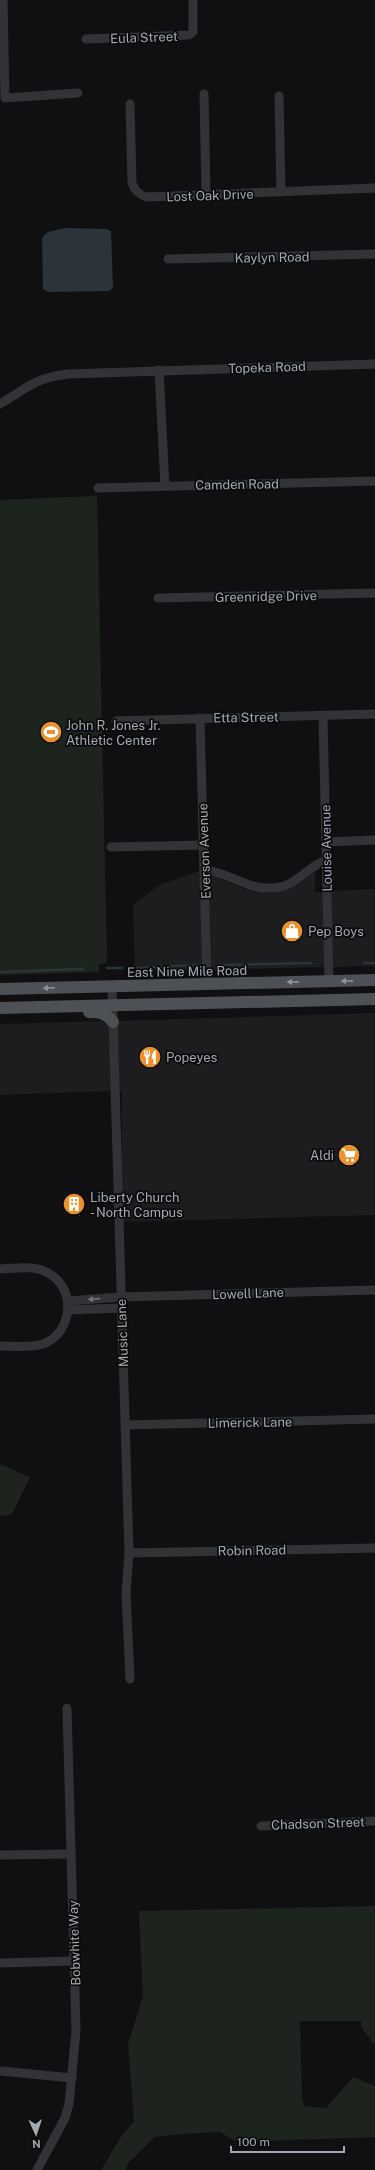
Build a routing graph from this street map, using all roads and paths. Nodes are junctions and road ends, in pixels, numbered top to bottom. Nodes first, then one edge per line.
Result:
1 (3, 0) edge
2 (192, 0) edge
3 (86, 39) dead end
4 (78, 93) dead end
5 (204, 94) dead end
6 (278, 96) dead end
7 (130, 104) dead end
8 (375, 188) edge
9 (281, 192) junction
10 (206, 195) junction
11 (375, 254) edge
12 (168, 259) dead end
13 (375, 364) edge
14 (160, 370) junction
15 (0, 404) edge
16 (375, 480) edge
17 (165, 486) junction
18 (98, 488) dead end
19 (375, 593) edge
20 (158, 598) dead end
21 (375, 714) edge
22 (323, 716) junction
23 (200, 718) junction
24 (116, 721) dead end
25 (375, 840) edge
26 (326, 842) junction
27 (203, 845) junction
28 (111, 847) dead end
29 (327, 861) junction
30 (204, 870) junction
31 (375, 980) edge
32 (330, 981) junction
33 (208, 984) junction
34 (112, 986) junction
35 (0, 990) edge
36 (375, 999) edge
37 (274, 1001) junction
38 (290, 1001) junction
39 (143, 1004) junction
40 (112, 1005) junction
41 (375, 1005) edge
42 (19, 1007) junction
43 (0, 1008) edge
44 (259, 1011) dead end
45 (113, 1022) junction
46 (0, 1268) edge
47 (375, 1290) edge
48 (121, 1297) junction
49 (68, 1305) junction
50 (121, 1308) junction
51 (0, 1346) edge
52 (375, 1419) edge
53 (125, 1425) junction
54 (375, 1548) edge
55 (129, 1553) junction
56 (130, 1679) dead end
57 (67, 1708) dead end
58 (375, 1821) edge
59 (261, 1826) dead end
60 (71, 1854) junction
61 (0, 1855) edge
62 (75, 1961) junction
63 (0, 1963) edge
64 (1, 2070) edge
65 (72, 2078) junction
66 (37, 2170) edge

1 - 4 street
2 - 3 street, Eula Street
5 - 10 street
6 - 9 street
7 - 10 street, Lost Oak Drive
8 - 9 street, Lost Oak Drive
9 - 10 street, Lost Oak Drive
11 - 12 street, Kaylyn Road
13 - 14 street, Topeka Road
14 - 15 street, Topeka Road
14 - 17 street
16 - 17 street, Camden Road
17 - 18 street, Camden Road
19 - 20 street, Greenridge Drive
21 - 22 street, Etta Street
22 - 23 street, Etta Street
22 - 26 street, Louise Avenue
23 - 24 street, Etta Street
23 - 27 street, Everson Avenue
25 - 26 street
26 - 29 street, Louise Avenue
27 - 28 street
27 - 30 street, Everson Avenue
29 - 30 street
29 - 32 street, Louise Avenue
30 - 33 street, Everson Avenue
31 -> 32 main road, East Nine Mile Road
32 -> 33 main road, East Nine Mile Road
32 - 37 main road
33 - 34 main road, East Nine Mile Road
33 - 40 main road
34 -> 35 main road, East Nine Mile Road
34 - 40 street, Music Lane
36 - 38 main road
37 - 38 main road
37 - 39 main road
38 - 41 main road
39 - 40 main road
39 - 44 main road
40 - 42 main road
40 - 45 street, Music Lane
42 - 43 main road
42 - 45 main road
45 - 48 street, Music Lane
46 - 49 street
47 - 48 street, Lowell Lane
48 -> 49 street, Lowell Lane
48 - 50 street, Music Lane
49 - 50 street
49 - 51 street
50 - 53 street, Music Lane
52 - 53 street, Limerick Lane
53 - 55 street, Music Lane
54 - 55 street, Robin Road
55 - 56 street, Music Lane
57 - 60 street, Bobwhite Way
58 - 59 street, Chadson Street
60 - 61 street
60 - 62 street, Bobwhite Way
62 - 63 street
62 - 65 street, Bobwhite Way
64 - 65 street
65 - 66 street, Bobwhite Way

